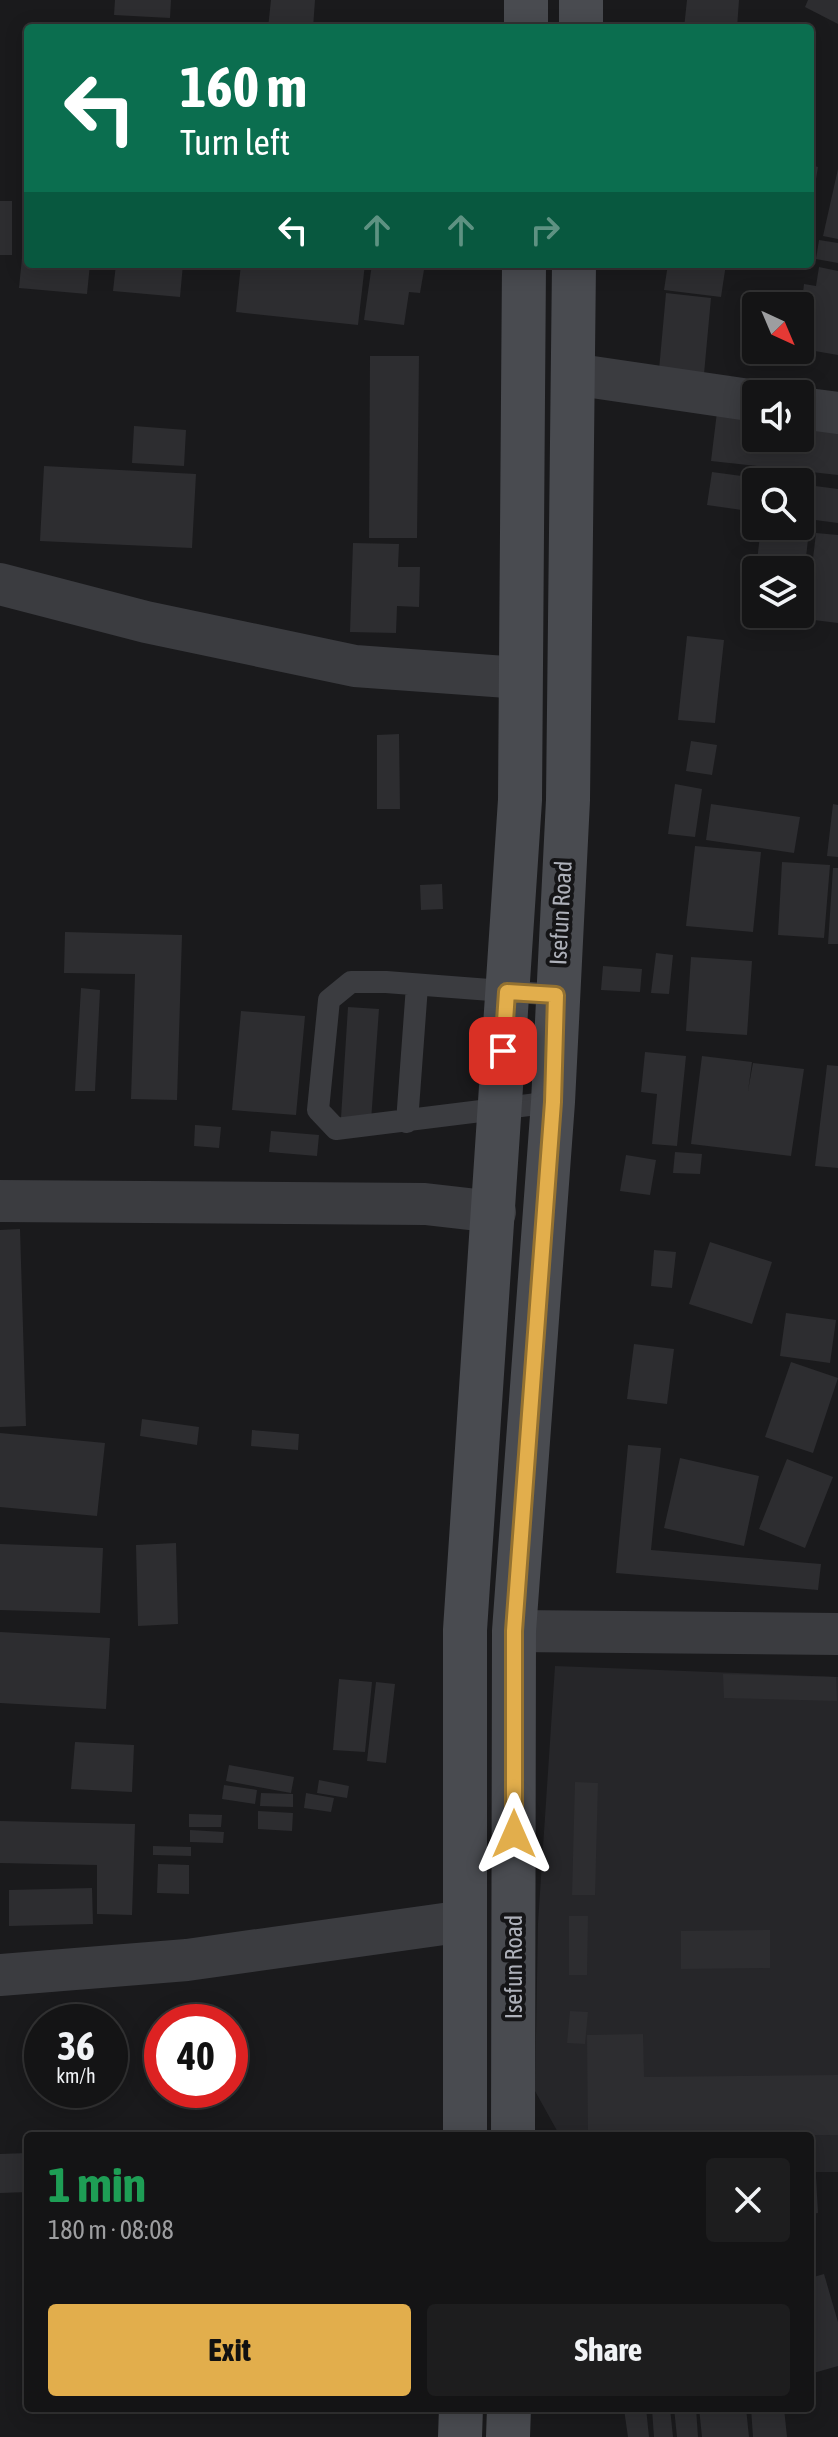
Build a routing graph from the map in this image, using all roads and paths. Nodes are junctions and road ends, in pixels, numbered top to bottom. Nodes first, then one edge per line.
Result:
1 (526, 0) edge
2 (581, 0) edge
3 (526, 24) edge
4 (581, 24) edge
5 (524, 268) edge
6 (574, 268) edge
7 (572, 374) junction
8 (742, 399) edge
9 (814, 410) edge
10 (838, 413) edge
11 (1, 575) edge
12 (520, 678) junction
13 (417, 986) junction
14 (507, 992) junction
15 (556, 995) junction
16 (553, 1102) junction
17 (498, 1111) junction
18 (407, 1122) junction
19 (0, 1201) edge
20 (495, 1212) junction
21 (514, 1631) junction
22 (838, 1634) edge
23 (465, 1921) junction
24 (0, 1975) edge
25 (465, 2132) edge
26 (513, 2132) edge
27 (461, 2412) edge
28 (509, 2412) edge
29 (460, 2437) edge
30 (508, 2437) edge

1 - 3 street
2 - 4 street
5 - 12 street, Isefun Road
6 - 7 street, Isefun Road
7 - 8 street
7 - 15 street, Isefun Road
9 - 10 street
11 - 12 street
12 - 14 street, Isefun Road
13 - 14 lane
13 - 18 lane
13 - 18 lane
14 - 15 lane
14 - 17 street, Isefun Road
15 - 16 street, Isefun Road
16 - 17 lane
16 - 21 street, Isefun Road
17 - 18 lane
17 - 20 street, Isefun Road
19 - 20 street
20 - 23 street, Isefun Road
21 - 22 street
21 - 26 street, Isefun Road
23 - 24 street
23 - 25 street, Isefun Road
27 - 29 street
28 - 30 street

